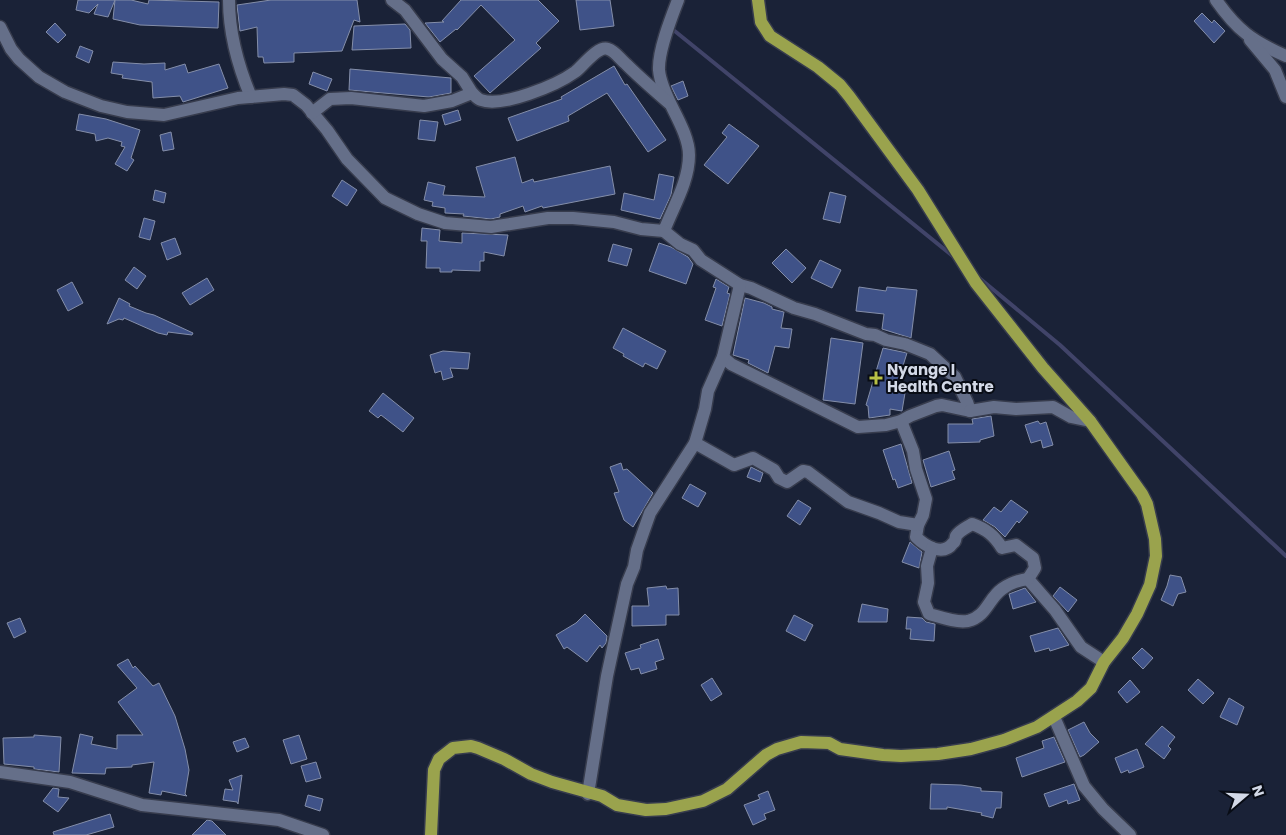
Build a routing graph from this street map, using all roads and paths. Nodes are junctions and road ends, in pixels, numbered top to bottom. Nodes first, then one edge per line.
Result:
1 (229, 0) edge
2 (392, 0) edge
3 (678, 0) edge
4 (758, 0) edge
5 (1216, 0) edge
6 (0, 27) edge
7 (1245, 34) junction
8 (1286, 56) edge
9 (472, 93) junction
10 (251, 97) junction
11 (1286, 97) edge
12 (671, 104) junction
13 (312, 113) junction
14 (664, 231) junction
15 (740, 285) junction
16 (723, 357) junction
17 (970, 411) junction
18 (901, 421) junction
19 (1090, 421) junction
20 (695, 443) junction
21 (918, 525) junction
22 (932, 548) junction
23 (1028, 579) junction
24 (1104, 662) junction
25 (1054, 716) junction
26 (0, 772) edge
27 (588, 794) junction
28 (323, 835) edge
29 (431, 835) edge
30 (1130, 835) edge

1 - 10 street
2 - 9 street
3 - 12 street
4 - 19 main road
5 - 7 street
6 - 10 street
7 - 8 street
7 - 11 street
9 - 12 street
9 - 13 street
10 - 13 street
12 - 14 street
13 - 14 street
14 - 15 street
15 - 16 street
15 - 17 street
16 - 18 street
16 - 20 street
17 - 18 street
17 - 19 street
18 - 21 street
19 - 24 main road
20 - 21 street
20 - 27 street
21 - 22 street
22 - 23 street
22 - 23 street
23 - 24 street
24 - 25 main road
25 - 27 main road
25 - 30 street
26 - 28 street
27 - 29 main road

